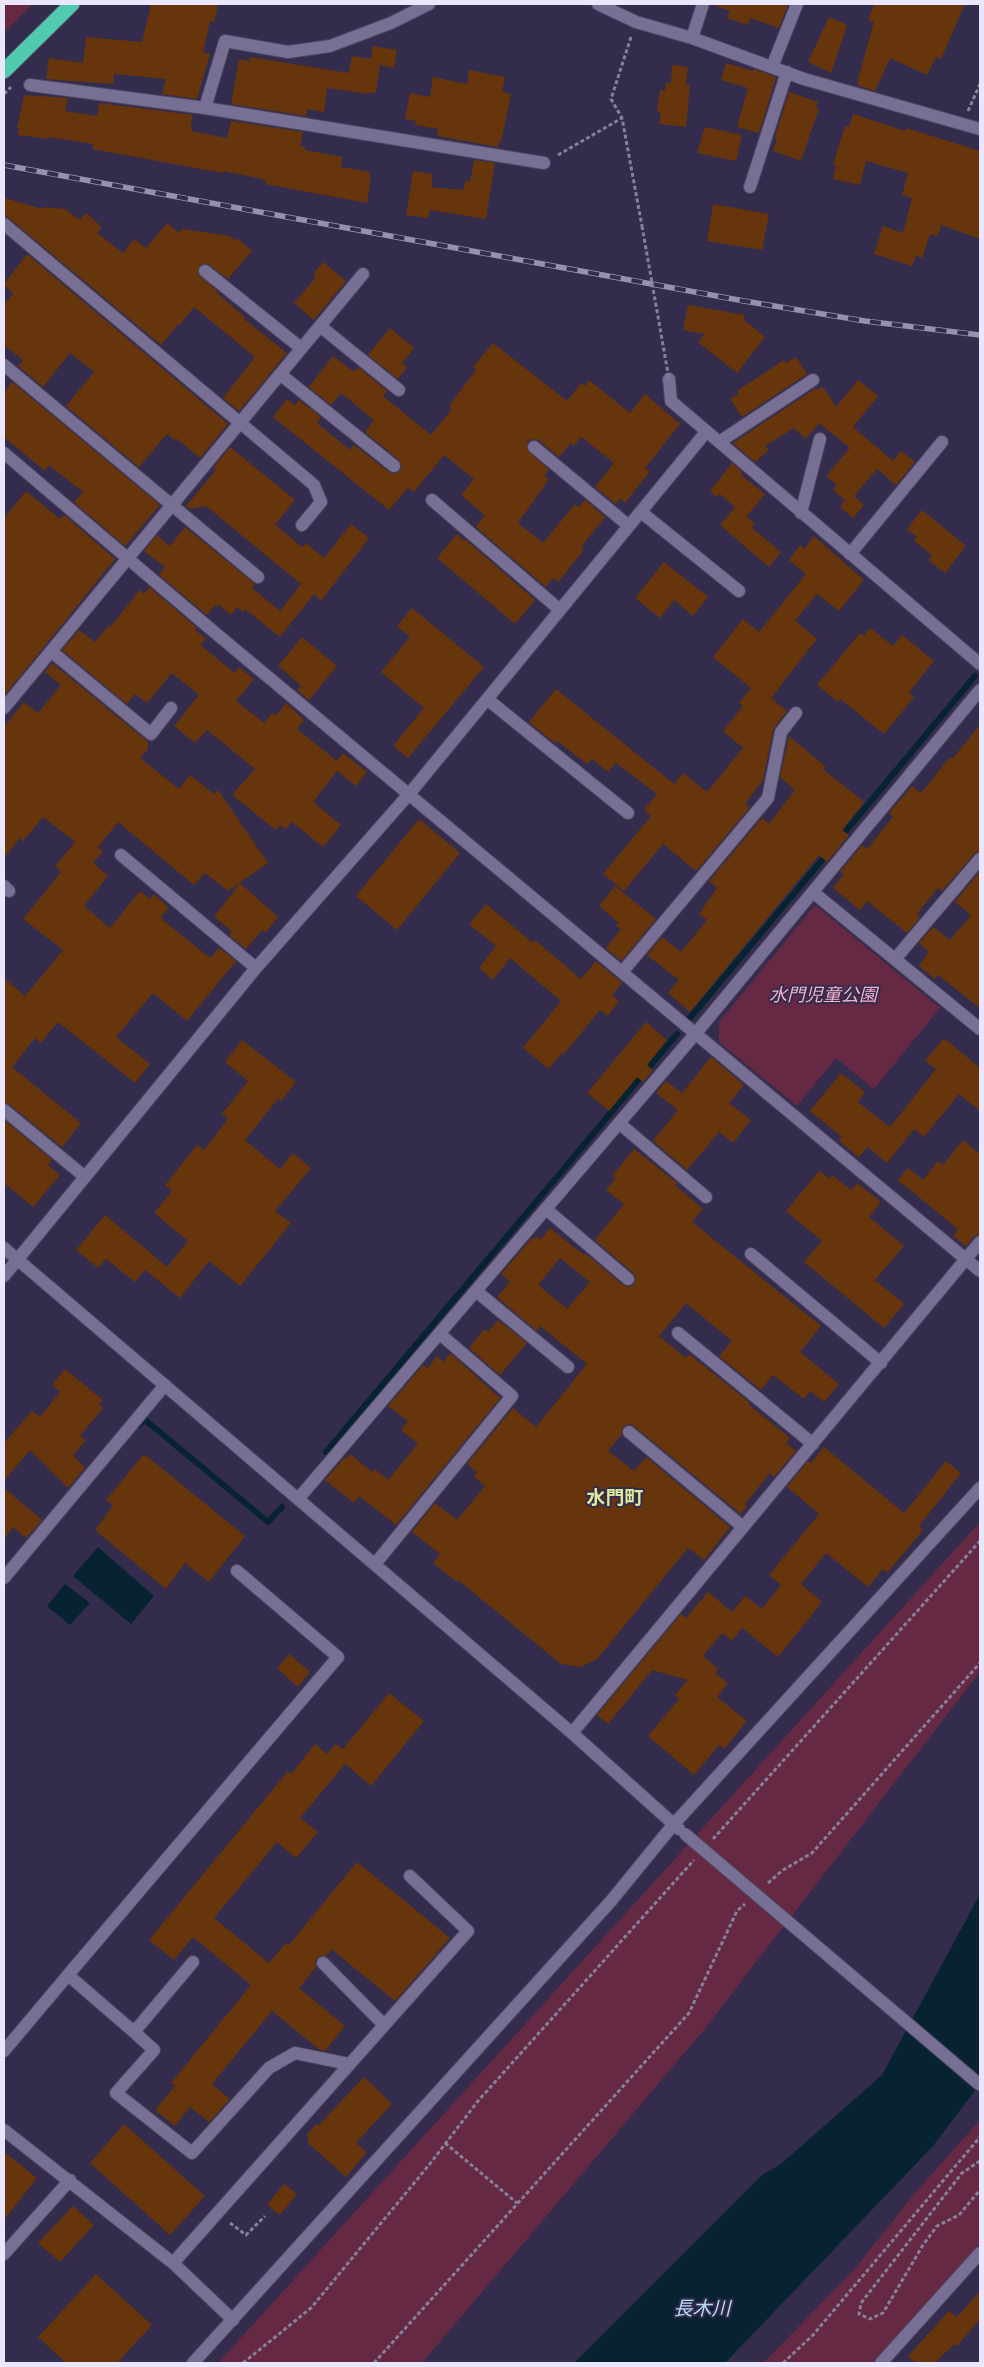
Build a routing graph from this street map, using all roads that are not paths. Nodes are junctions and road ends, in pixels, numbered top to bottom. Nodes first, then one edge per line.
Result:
1 (72, 4) edge
2 (429, 4) edge
3 (598, 4) edge
4 (703, 4) edge
5 (797, 4) edge
6 (692, 38) junction
7 (772, 67) junction
8 (4, 71) edge
9 (787, 72) junction
10 (30, 85) dead end
11 (205, 108) junction
12 (980, 129) edge
13 (544, 163) road end
14 (750, 187) dead end
15 (4, 224) edge
16 (206, 271) dead end
17 (363, 274) dead end
18 (320, 326) junction
19 (302, 348) junction
20 (4, 365) edge
21 (280, 374) junction
22 (669, 379) road end
23 (813, 380) dead end
24 (399, 390) dead end
25 (240, 424) junction
26 (706, 432) junction
27 (820, 439) dead end
28 (719, 442) junction
29 (942, 442) dead end
30 (534, 447) dead end
31 (4, 453) edge
32 (394, 466) dead end
33 (432, 500) dead end
34 (173, 505) junction
35 (640, 512) junction
36 (802, 513) junction
37 (302, 525) dead end
38 (629, 526) junction
39 (850, 554) junction
40 (128, 558) junction
41 (258, 577) dead end
42 (739, 591) dead end
43 (560, 610) junction
44 (52, 652) junction
45 (980, 664) edge
46 (980, 690) edge
47 (487, 699) junction
48 (4, 708) edge
49 (170, 708) dead end
50 (796, 713) dead end
51 (410, 793) junction
52 (628, 814) dead end
53 (121, 855) dead end
54 (980, 859) edge
55 (814, 893) junction
56 (896, 960) junction
57 (256, 968) junction
58 (623, 971) junction
59 (980, 1029) edge
60 (696, 1033) junction
61 (4, 1110) edge
62 (619, 1124) junction
63 (85, 1177) junction
64 (706, 1197) dead end
65 (546, 1209) junction
66 (980, 1242) edge
67 (4, 1248) edge
68 (750, 1254) dead end
69 (18, 1259) junction
70 (965, 1259) junction
71 (980, 1272) edge
72 (4, 1276) edge
73 (628, 1279) dead end
74 (476, 1291) junction
75 (678, 1333) dead end
76 (440, 1334) junction
77 (881, 1363) junction
78 (568, 1367) dead end
79 (165, 1385) junction
80 (629, 1432) dead end
81 (814, 1444) junction
82 (980, 1488) edge
83 (298, 1499) junction
84 (743, 1527) junction
85 (375, 1564) junction
86 (237, 1571) dead end
87 (4, 1578) edge
88 (572, 1733) junction
89 (673, 1825) junction
90 (410, 1876) dead end
91 (193, 1962) dead end
92 (323, 1963) dead end
93 (68, 1975) junction
94 (384, 2025) junction
95 (134, 2032) junction
96 (4, 2051) edge
97 (349, 2064) junction
98 (980, 2085) edge
99 (4, 2130) edge
100 (70, 2180) junction
101 (980, 2253) edge
102 (4, 2254) edge
103 (173, 2263) junction
104 (233, 2320) junction
105 (193, 2363) edge
106 (881, 2363) edge

1 - 8 highway
2 - 11 street
3 - 6 street
4 - 6 street
5 - 7 street
6 - 7 street
7 - 9 street
9 - 12 street
9 - 14 street
10 - 11 street
11 - 13 street
15 - 25 street
16 - 19 street
17 - 18 street
18 - 19 street
18 - 24 street
19 - 21 street
20 - 34 street
21 - 25 street
21 - 32 street
22 - 26 street
23 - 28 street
25 - 34 street
25 - 37 street
26 - 28 street
26 - 35 street
27 - 36 street
28 - 36 street
29 - 39 street
30 - 38 street
31 - 40 street
33 - 43 street
34 - 40 street
34 - 41 street
35 - 38 street
35 - 42 street
36 - 39 street
38 - 43 street
39 - 45 street
40 - 44 street
40 - 51 street
43 - 47 street
44 - 48 street
44 - 49 street
46 - 55 street
47 - 51 street
47 - 52 street
50 - 58 street
51 - 57 street
51 - 58 street
53 - 57 street
54 - 56 street
55 - 56 street
55 - 60 street
56 - 59 street
57 - 63 street
58 - 60 street
60 - 62 street
60 - 70 street
61 - 63 street
62 - 64 street
62 - 65 street
63 - 69 street
65 - 73 street
65 - 74 street
66 - 70 street
67 - 69 street
68 - 77 street
69 - 72 street
69 - 79 street
70 - 71 street
70 - 77 street
74 - 76 street
74 - 78 street
75 - 81 street
76 - 83 street
76 - 85 street
77 - 81 street
79 - 83 street
79 - 87 street
80 - 84 street
81 - 84 street
82 - 89 street
83 - 85 street
84 - 88 street
85 - 88 street
86 - 93 street
88 - 89 street
89 - 98 street, bridge
89 - 104 street
90 - 94 street
91 - 95 street
92 - 94 street
93 - 95 street
93 - 96 street
94 - 97 street
95 - 97 street
97 - 103 street
99 - 100 street
100 - 102 street
100 - 103 street
101 - 106 street
103 - 104 street
104 - 105 street

